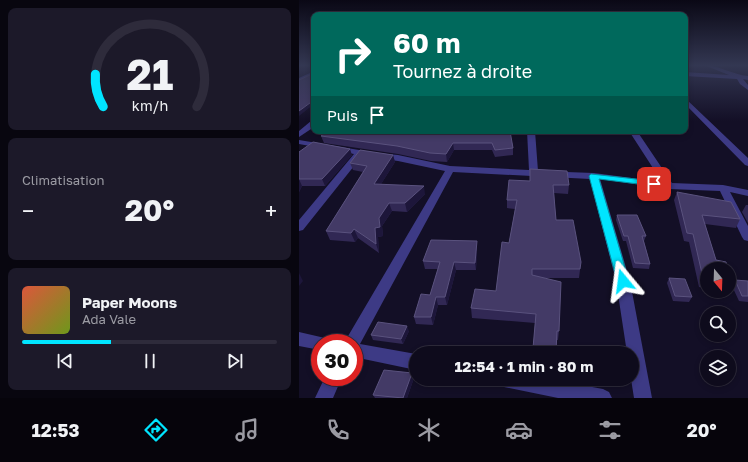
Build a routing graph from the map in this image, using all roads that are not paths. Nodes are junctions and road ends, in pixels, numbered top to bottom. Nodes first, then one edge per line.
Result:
1 (688, 103) edge
2 (311, 125) edge
3 (531, 134) edge
4 (635, 134) edge
5 (299, 135) edge
6 (299, 142) edge
7 (361, 152) junction
8 (748, 164) edge
9 (450, 169) junction
10 (534, 173) junction
11 (594, 176) junction
12 (669, 186) junction
13 (723, 188) junction
14 (748, 193) edge
15 (299, 227) edge
16 (748, 237) edge
17 (357, 334) edge
18 (299, 339) edge
19 (311, 341) edge
20 (363, 352) edge
21 (409, 361) edge
22 (330, 386) edge
23 (540, 386) edge
24 (324, 398) edge
25 (603, 398) edge
26 (643, 398) edge

1 - 8 street
2 - 5 street
3 - 10 street
4 - 12 street
6 - 7 street
7 - 9 street
7 - 15 street
9 - 10 street
9 - 17 street
10 - 11 street
11 - 12 street
11 - 26 street
12 - 13 street
13 - 14 street
13 - 16 street
18 - 19 street
20 - 21 street
22 - 24 street
23 - 25 street

